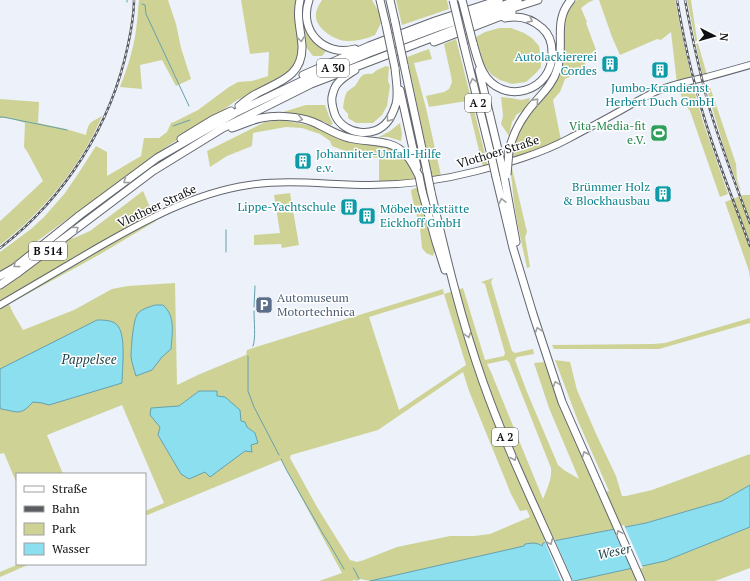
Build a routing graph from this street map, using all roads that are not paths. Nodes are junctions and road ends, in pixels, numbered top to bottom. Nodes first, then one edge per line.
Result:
1 (300, 0) edge
2 (309, 0) edge
3 (379, 0) edge
4 (390, 0) edge
5 (453, 0) edge
6 (462, 0) edge
7 (496, 0) edge
8 (499, 0) edge
9 (518, 0) edge
10 (538, 0) edge
11 (542, 0) edge
12 (571, 0) edge
13 (477, 7) junction
14 (492, 20) junction
15 (473, 43) junction
16 (369, 46) junction
17 (750, 65) edge
18 (395, 68) junction
19 (355, 70) junction
20 (238, 106) junction
21 (232, 128) junction
22 (157, 158) junction
23 (153, 171) junction
24 (419, 176) junction
25 (502, 176) junction
26 (510, 225) junction
27 (439, 241) junction
28 (0, 276) edge
29 (0, 285) edge
30 (0, 305) edge
31 (568, 581) edge
32 (641, 581) edge

1 -> 20 highway
2 - 16 highway
3 - 18 highway, bridge
4 - 27 highway, A 2, bridge
25 -> 5 highway, A 2, bridge
6 - 15 highway, bridge
7 - 13 highway
8 - 13 highway
9 - 22 highway, A 30
10 - 23 highway, A 30
11 - 14 highway
25 -> 12 highway, bridge
13 - 16 highway
14 -> 15 highway
14 - 19 highway
15 - 25 highway, bridge
16 - 20 highway
17 - 30 main road, Vlothoer Straße
18 -> 19 highway
18 - 24 highway
19 - 21 highway
20 - 22 highway
21 - 23 highway
21 -> 24 highway
22 -> 28 highway, B 514
29 -> 23 highway, B 514
24 - 27 highway, bridge
26 -> 25 highway, A 2
25 - 26 highway
32 -> 26 highway
27 -> 31 highway, A 2

